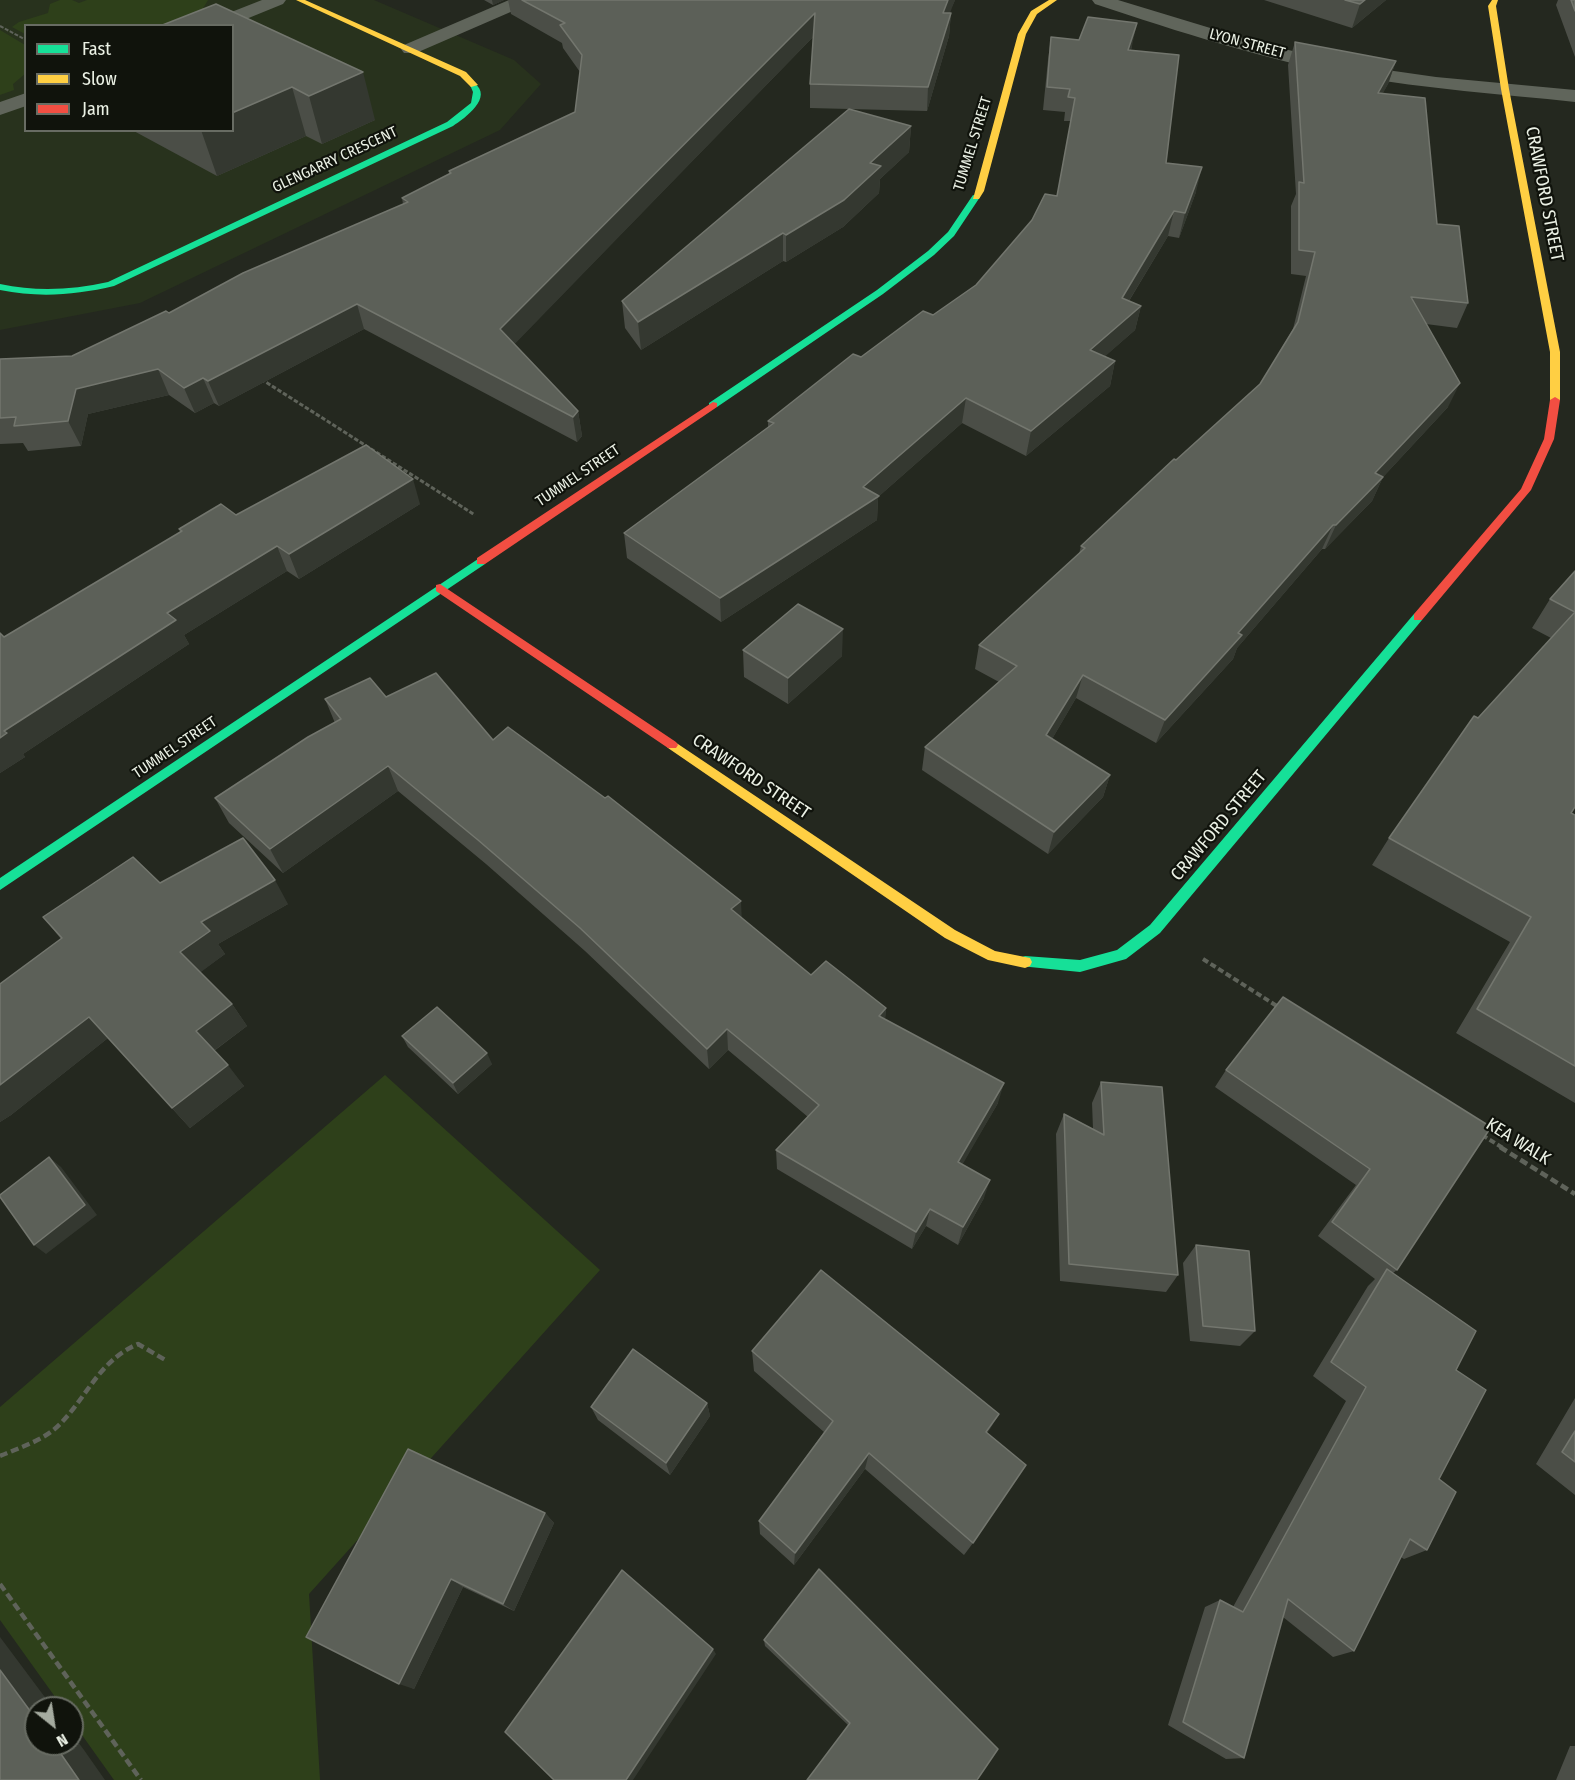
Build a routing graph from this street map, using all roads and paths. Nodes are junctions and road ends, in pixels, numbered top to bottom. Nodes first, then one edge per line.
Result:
1 (277, 0) edge
2 (299, 0) edge
3 (523, 0) edge
4 (1054, 0) edge
5 (1101, 0) edge
6 (1495, 0) edge
7 (217, 24) edge
8 (0, 26) edge
9 (24, 39) edge
10 (410, 49) junction
11 (1505, 89) junction
12 (1575, 96) edge
13 (24, 100) edge
14 (0, 109) edge
15 (0, 286) edge
16 (255, 375) edge
17 (514, 539) junction
18 (440, 588) junction
19 (0, 885) edge
20 (1203, 959) dead end
21 (1284, 1010) edge
22 (1474, 1131) edge
23 (1575, 1194) edge
24 (167, 1361) dead end
25 (0, 1456) edge
26 (0, 1584) edge
27 (141, 1780) edge

1 - 7 street
2 - 10 street, GLENGARRY CRESCENT
3 - 10 street
4 - 17 street, TUMMEL STREET
5 - 11 street, LYON STREET
6 - 11 street, CRAWFORD STREET
8 - 9 path
10 - 15 street, GLENGARRY CRESCENT
11 - 12 street, LYON STREET
11 - 18 street, CRAWFORD STREET
13 - 14 street
16 - 17 path
17 - 18 street, TUMMEL STREET
18 - 19 street, TUMMEL STREET
20 - 21 path
22 - 23 path, KEA WALK
24 - 25 path
26 - 27 path

